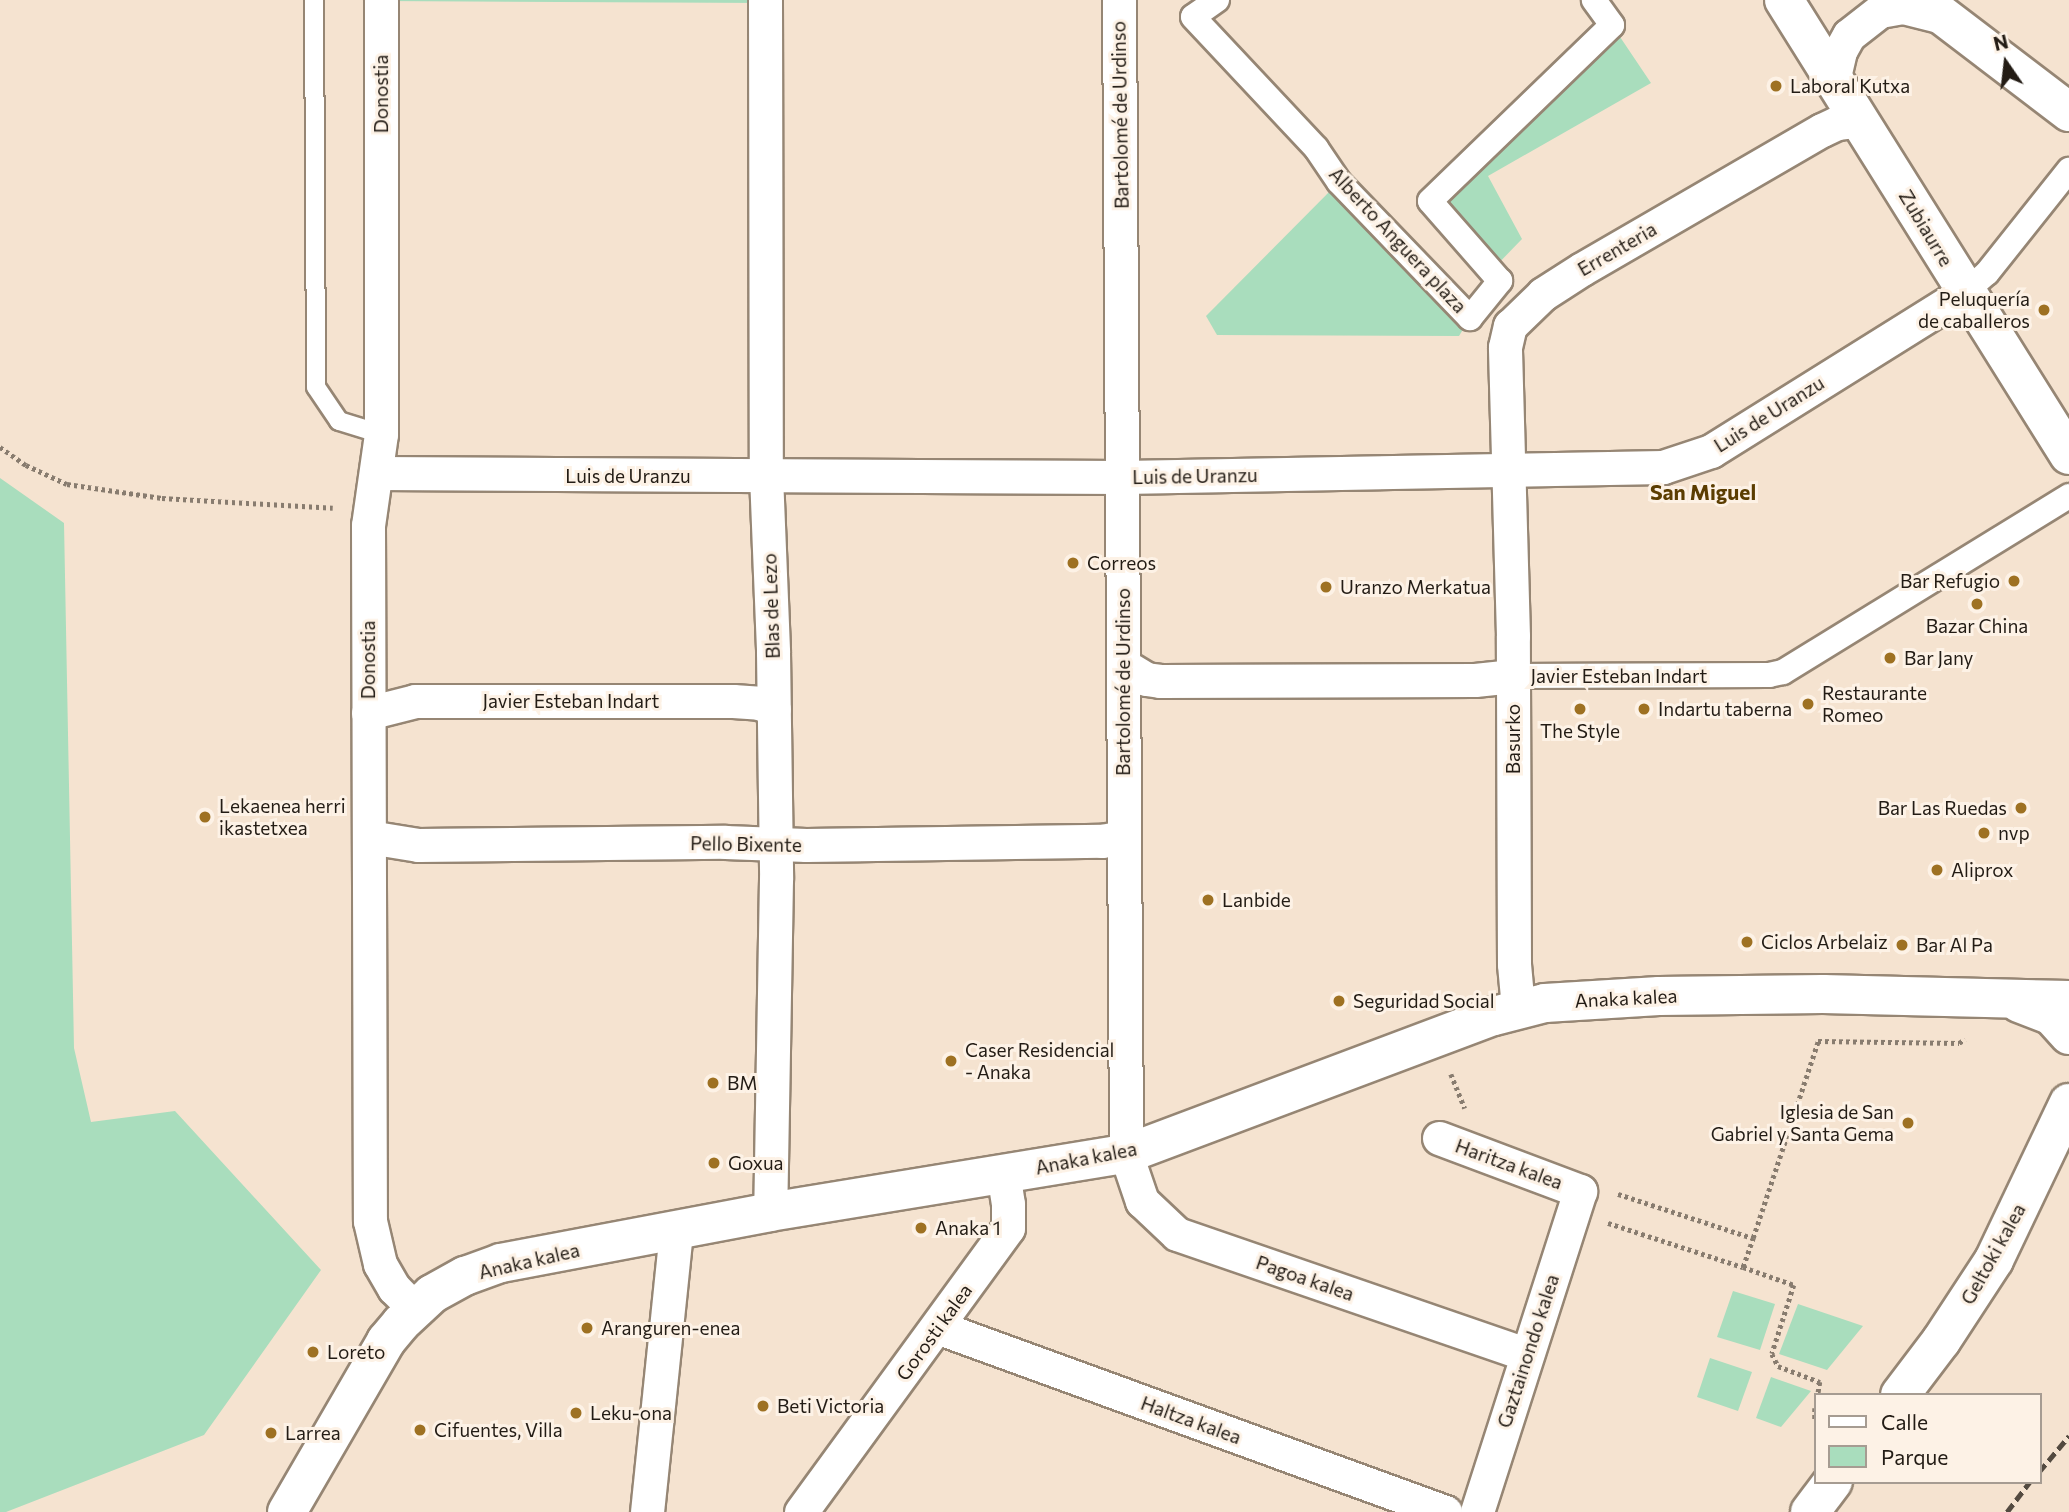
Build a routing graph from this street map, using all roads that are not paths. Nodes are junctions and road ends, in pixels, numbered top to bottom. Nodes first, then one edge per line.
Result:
1 (314, 0) edge
2 (381, 0) edge
3 (765, 0) edge
4 (1119, 0) edge
5 (1217, 0) edge
6 (1594, 0) edge
7 (1784, 0) edge
8 (1932, 9) edge
9 (1834, 77) junction
10 (2069, 111) edge
11 (1861, 120) junction
12 (2069, 170) edge
13 (1965, 292) junction
14 (381, 434) junction
15 (2069, 455) edge
16 (1509, 470) junction
17 (376, 473) junction
18 (766, 475) junction
19 (1123, 477) junction
20 (2069, 496) edge
21 (1124, 665) junction
22 (1513, 676) junction
23 (774, 709) junction
24 (368, 713) junction
25 (369, 836) junction
26 (1123, 837) junction
27 (776, 844) junction
28 (2066, 983) edge
29 (1993, 996) junction
30 (1518, 1008) junction
31 (2069, 1035) edge
32 (2069, 1103) edge
33 (1439, 1138) dead end
34 (1126, 1154) junction
35 (1003, 1174) junction
36 (1580, 1191) joint
37 (770, 1212) junction
38 (677, 1229) junction
39 (414, 1308) junction
40 (937, 1327) junction
41 (1526, 1354) junction
42 (1902, 1393) edge
43 (1831, 1484) edge
44 (287, 1512) edge
45 (647, 1512) edge
46 (801, 1512) edge
47 (1445, 1512) edge
48 (1477, 1512) edge
49 (1810, 1512) edge

1 - 14 lane
2 - 14 street, Donostia
3 - 18 street, Blas de Lezo
4 - 19 street, Bartolomé de Urdinso
5 - 6 street, Alberto Anguera plaza
7 - 9 street, Zubiaurre
8 - 9 street
8 - 10 street
9 - 11 street, Zubiaurre
11 - 13 street, Zubiaurre
11 - 16 street, Errenteria
12 - 13 street
13 - 15 street, Zubiaurre
13 - 16 street, Luis de Uranzu
14 - 17 street, Donostia
16 - 19 street, Luis de Uranzu
16 - 22 street, Basurko
17 - 18 street, Luis de Uranzu
17 - 24 street, Donostia
18 - 19 street, Luis de Uranzu
18 - 23 street, Blas de Lezo
19 - 21 street, Bartolomé de Urdinso
20 - 22 street, Javier Esteban Indart
21 - 22 street, Javier Esteban Indart
21 - 26 street, Bartolomé de Urdinso
22 - 30 street, Basurko
23 - 24 street, Javier Esteban Indart
23 - 27 street, Blas de Lezo
24 - 25 street, Donostia
25 - 27 street, Pello Bixente
25 - 39 street, Donostia
26 - 27 street, Pello Bixente
26 - 34 street, Bartolomé de Urdinso
27 - 37 street, Blas de Lezo
28 - 29 street, Anaka kalea
29 - 30 street, Anaka kalea
29 - 31 street, Anaka kalea
30 - 34 street, Anaka kalea
32 - 42 street, Geltoki kalea
33 - 36 street, Haritza kalea
34 - 35 street, Anaka kalea
34 - 41 street, Pagoa kalea
35 - 37 street, Anaka kalea
35 - 40 street, Gorosti kalea
36 - 41 street, Gaztainondo kalea
37 - 38 street, Anaka kalea
38 - 39 street, Anaka kalea
38 - 45 street
39 - 44 street, Anaka kalea
40 - 46 street, Gorosti kalea
40 - 47 street, Haltza kalea
41 - 48 street, Gaztainondo kalea
43 - 49 street

